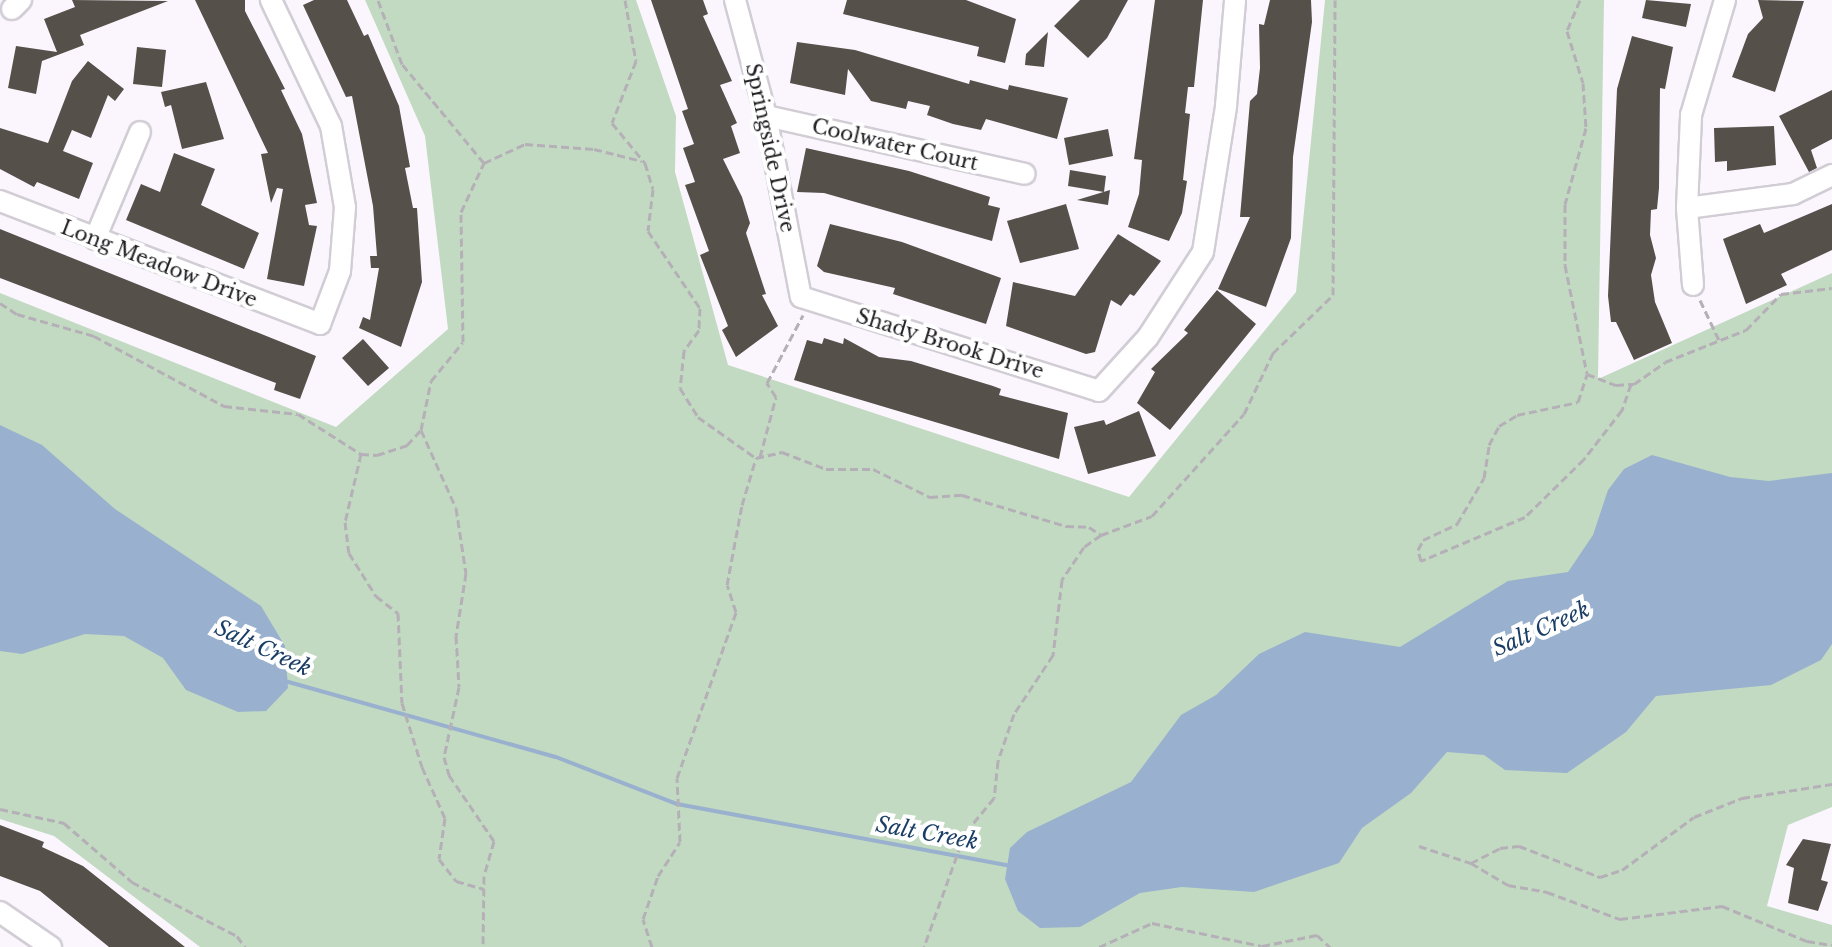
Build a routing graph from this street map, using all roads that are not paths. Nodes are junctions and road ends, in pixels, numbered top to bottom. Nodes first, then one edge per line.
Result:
1 (271, 0) edge
2 (735, 0) edge
3 (1235, 0) edge
4 (1725, 0) edge
5 (766, 116) junction
6 (140, 132) dead end
7 (1025, 174) dead end
8 (1832, 175) edge
9 (0, 201) edge
10 (1687, 208) junction
11 (95, 239) junction
12 (1693, 285) road end
13 (806, 298) joint
14 (0, 912) edge
15 (51, 947) edge

1 - 11 street, Long Meadow Drive
2 - 5 street, Springside Drive
3 - 13 street, Shady Brook Drive
4 - 10 street
5 - 7 street, Coolwater Court
5 - 13 street, Springside Drive
6 - 11 street
8 - 10 street
9 - 11 street, Long Meadow Drive
10 - 12 street
14 - 15 street

